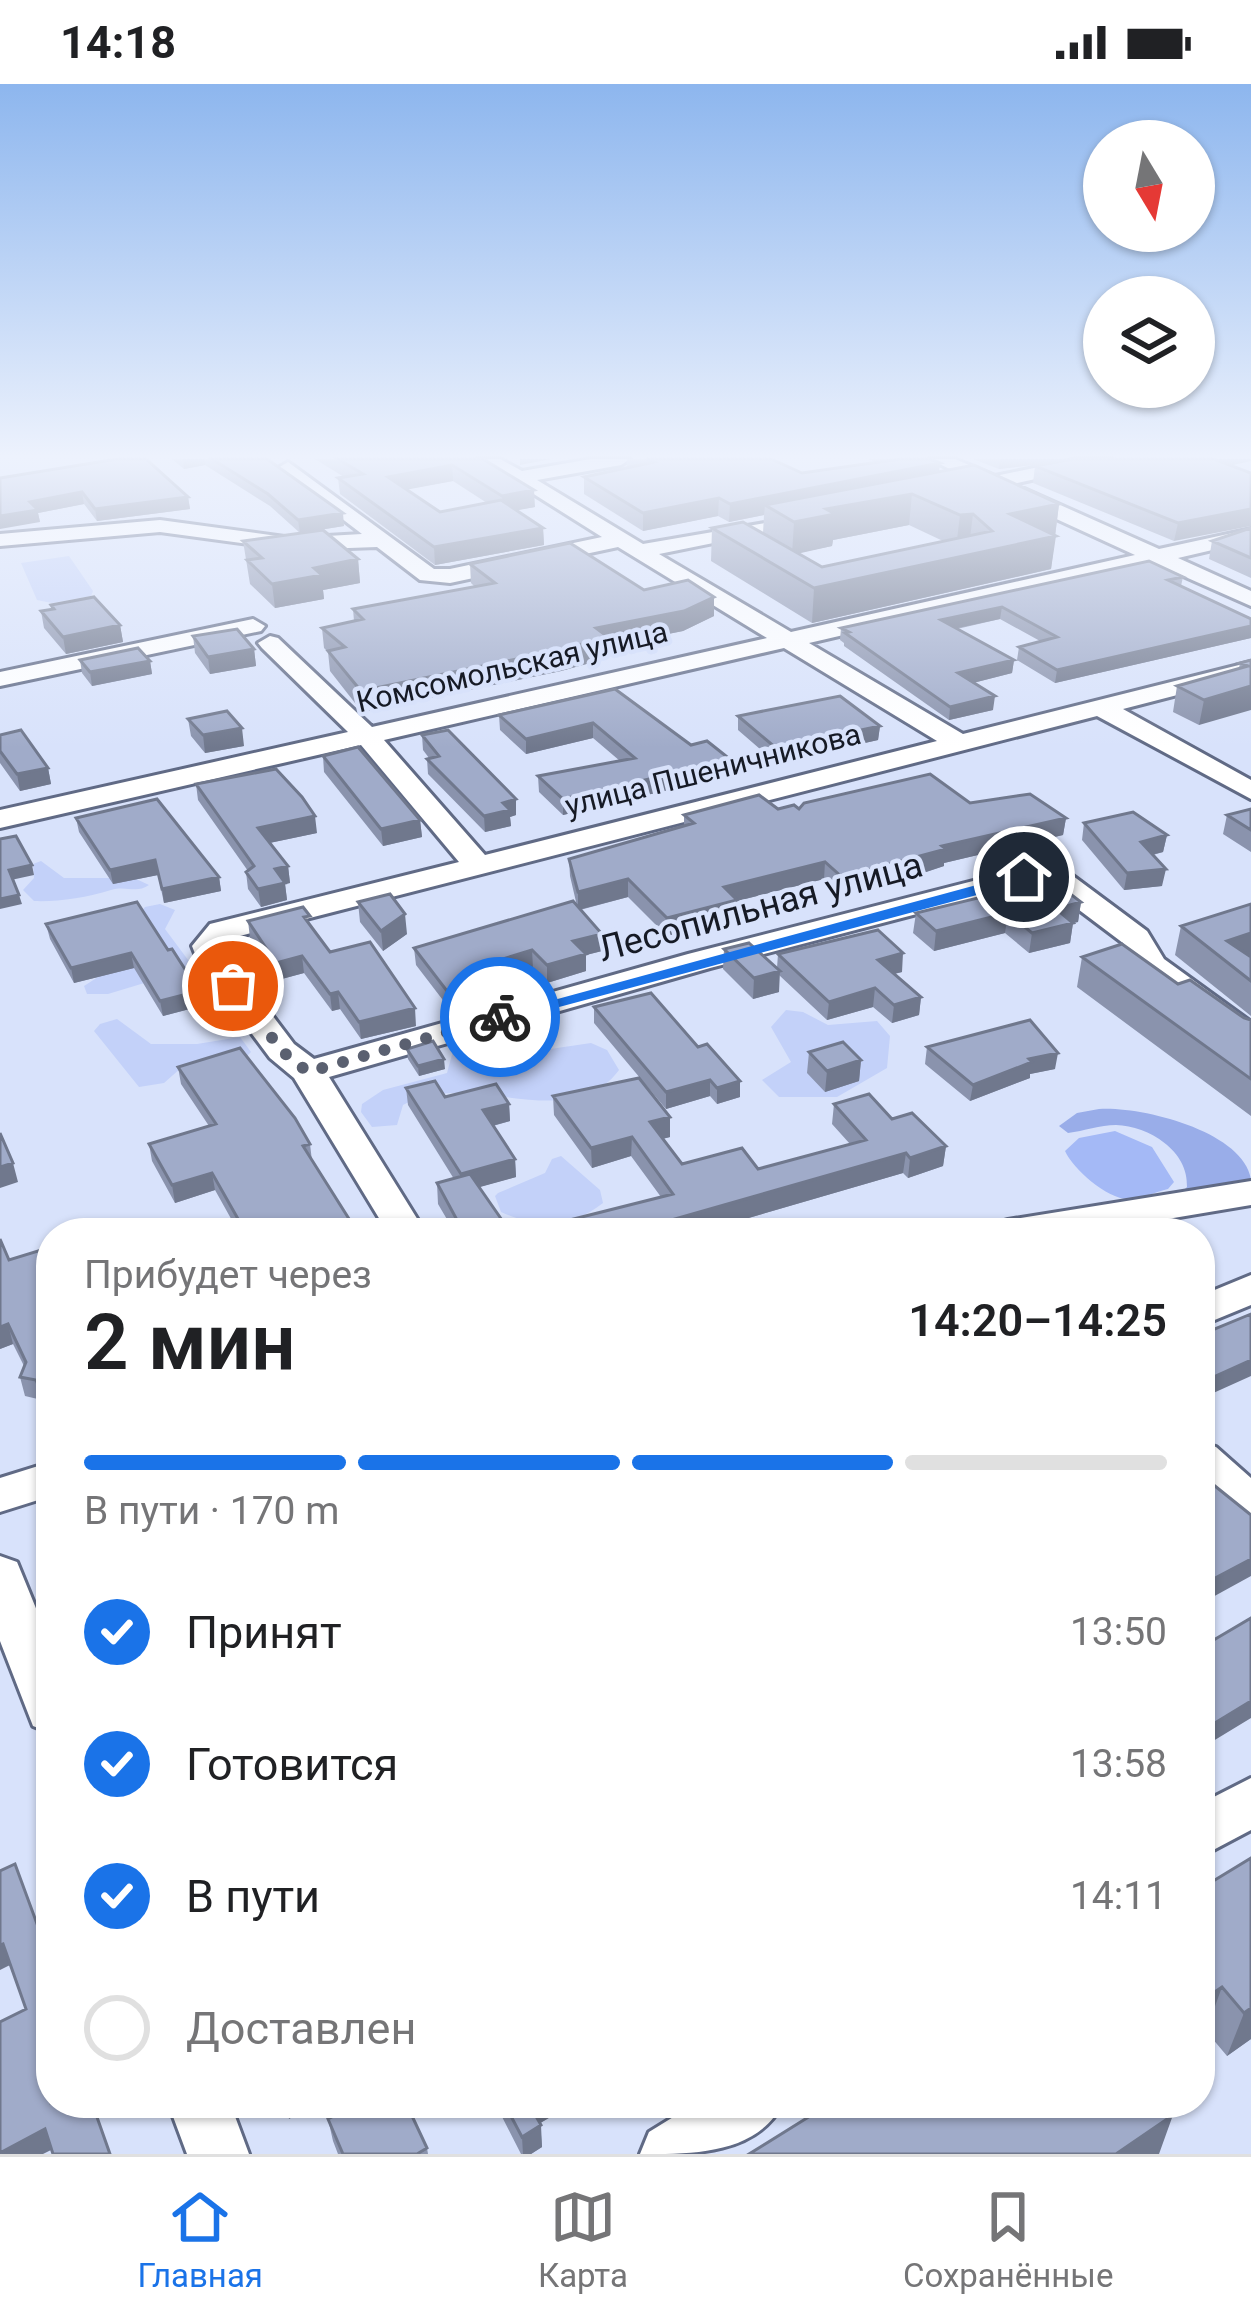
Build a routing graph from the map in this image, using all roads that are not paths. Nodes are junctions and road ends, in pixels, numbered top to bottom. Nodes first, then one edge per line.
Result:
1 (402, 556) edge
2 (574, 556) edge
3 (646, 556) edge
4 (1155, 556) joint
5 (1251, 599) edge
6 (786, 640) junction
7 (1251, 669) edge
8 (0, 679) edge
9 (1102, 708) junction
10 (366, 735) junction
11 (957, 742) junction
12 (1251, 791) edge
13 (0, 819) edge
14 (476, 863) junction
15 (1251, 1038) edge
16 (308, 1072) junction
17 (1251, 1193) edge
18 (398, 1218) edge
19 (1099, 1218) edge
20 (1251, 1289) edge
21 (1215, 1305) edge
22 (1215, 1473) edge
23 (36, 1484) edge
24 (0, 1495) edge
25 (1251, 1505) edge
26 (0, 1575) edge
27 (36, 1671) edge
28 (1251, 1802) edge
29 (1215, 1823) edge
30 (205, 2118) edge
31 (728, 2118) edge
32 (218, 2154) edge
33 (670, 2154) edge

1 - 2 street
3 - 6 street
4 - 5 street
4 - 6 street, Комсомольская улица
6 - 10 street, Комсомольская улица
6 - 11 street
7 - 9 street, улица Пшеничникова
8 - 10 street
9 - 11 street, улица Пшеничникова
9 - 12 street
10 - 13 street, Комсомольская улица
10 - 14 street
11 - 14 street, улица Пшеничникова
14 - 16 street, улица Пшеничникова
15 - 16 street, Лесопильная улица
16 - 18 street
17 - 19 street
20 - 21 street
22 - 25 street
23 - 24 street
26 - 27 street
28 - 29 street
30 - 32 street
31 - 33 street

